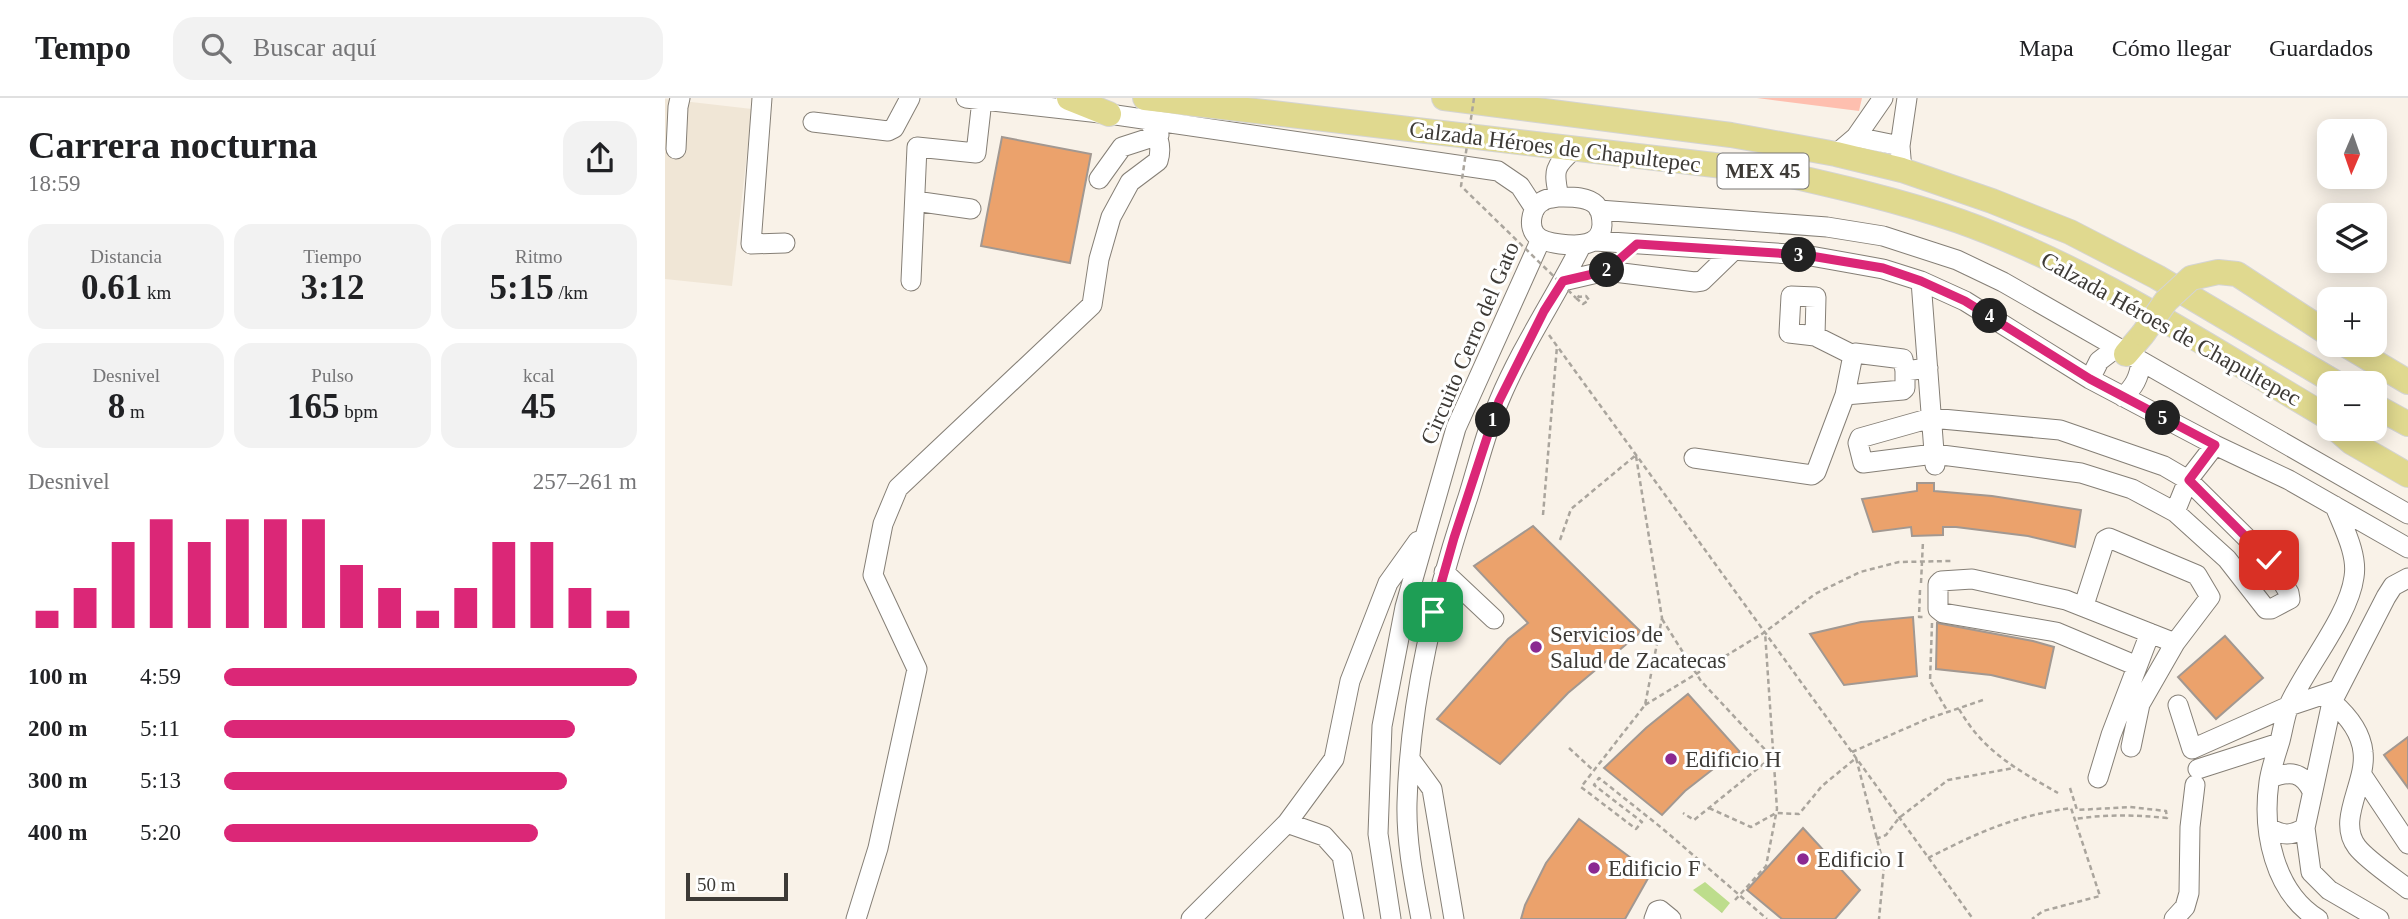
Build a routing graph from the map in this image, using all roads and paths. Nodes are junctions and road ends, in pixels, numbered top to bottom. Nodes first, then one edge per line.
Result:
1 (680, 98) edge
2 (762, 98) edge
3 (910, 98) edge
4 (1069, 98) edge
5 (1444, 98) edge
6 (1474, 98) edge
7 (1883, 98) edge
8 (974, 99) edge
9 (1904, 99) edge
10 (1109, 114) junction
11 (1151, 117) edge
12 (813, 122) dead end
13 (1856, 137) junction
14 (676, 149) dead end
15 (1574, 149) junction
16 (1836, 154) junction
17 (1901, 158) junction
18 (1099, 179) dead end
19 (1559, 197) junction
20 (915, 201) junction
21 (971, 209) dead end
22 (1535, 209) junction
23 (1599, 210) junction
24 (1541, 239) junction
25 (785, 243) dead end
26 (1588, 243) junction
27 (1637, 244) junction
28 (1734, 250) junction
29 (1606, 271) junction
30 (911, 281) dead end
31 (1563, 281) junction
32 (1921, 281) junction
33 (1578, 297) dead end
34 (1539, 321) junction
35 (2317, 326) edge
36 (1815, 336) dead end
37 (1557, 346) junction
38 (1853, 355) junction
39 (2127, 355) junction
40 (2366, 357) edge
41 (1927, 368) junction
42 (1905, 370) junction
43 (2317, 372) edge
44 (2090, 379) junction
45 (2408, 382) edge
46 (1845, 395) junction
47 (2123, 397) junction
48 (2317, 413) edge
49 (2387, 413) edge
50 (1931, 418) junction
51 (2408, 424) edge
52 (2350, 441) edge
53 (2369, 441) edge
54 (2215, 445) junction
55 (1636, 455) junction
56 (2307, 456) junction
57 (1693, 458) dead end
58 (1934, 460) junction
59 (2408, 463) edge
60 (2408, 475) edge
61 (2189, 480) junction
62 (2289, 480) junction
63 (2335, 506) junction
64 (2175, 512) junction
65 (1543, 514) dead end
66 (2408, 514) edge
67 (1427, 528) junction
68 (1560, 540) dead end
69 (1923, 541) dead end
70 (2408, 548) edge
71 (1951, 561) dead end
72 (1922, 562) junction
73 (1444, 572) junction
74 (2408, 578) edge
75 (2084, 605) junction
76 (1662, 618) junction
77 (1494, 619) dead end
78 (1765, 632) junction
79 (2150, 633) junction
80 (2175, 643) junction
81 (2137, 666) junction
82 (1696, 673) junction
83 (2335, 696) junction
84 (1983, 700) dead end
85 (1645, 705) junction
86 (2178, 705) dead end
87 (2289, 706) junction
88 (1959, 709) junction
89 (1948, 712) junction
90 (2279, 743) junction
91 (2131, 747) dead end
92 (1569, 748) dead end
93 (1852, 752) junction
94 (1772, 757) junction
95 (1856, 758) junction
96 (1410, 759) junction
97 (2014, 768) junction
98 (1594, 771) junction
99 (2362, 775) junction
100 (2098, 778) dead end
101 (2270, 778) junction
102 (2070, 788) dead end
103 (2312, 792) junction
104 (2058, 793) dead end
105 (1709, 808) junction
106 (1683, 813) dead end
107 (1776, 813) junction
108 (1899, 818) junction
109 (2075, 819) junction
110 (1287, 823) junction
111 (2269, 828) junction
112 (2305, 828) junction
113 (1875, 839) junction
114 (2408, 844) edge
115 (1928, 858) junction
116 (2408, 889) edge
117 (1739, 895) junction
118 (1735, 900) dead end
119 (1201, 914) edge
120 (2312, 916) edge
121 (856, 919) edge
122 (1354, 919) edge
123 (1391, 919) edge
124 (1421, 919) edge
125 (1454, 919) edge
126 (1654, 919) edge
127 (1671, 919) edge
128 (1767, 919) edge
129 (1879, 919) edge
130 (1973, 919) edge
131 (2032, 919) edge
132 (2174, 919) edge
133 (2379, 919) edge

1 - 14 street
2 - 25 street
3 - 12 street
4 - 10 main road
5 - 16 main road, Calzada Héroes de Chapultepec / MEX 45
6 - 33 path, bridge
7 - 13 street
8 - 10 street
8 - 20 street
9 - 17 street
10 - 11 street
11 - 15 main road, Calzada Héroes de Chapultepec / MEX 45
11 - 18 street
11 - 22 street
11 - 121 street
13 - 16 street
13 - 17 street
15 - 19 street
15 - 48 main road, Calzada Héroes de Chapultepec / MEX 45
16 - 17 main road, Calzada Héroes de Chapultepec / MEX 45
17 - 43 main road, Calzada Héroes de Chapultepec / MEX 45
19 - 22 street
19 - 23 street
20 - 21 street
20 - 30 street
22 - 24 street
23 - 26 street
23 - 39 street
24 - 26 street
24 - 67 street, Circuito Cerro del Gato
26 - 27 street
26 - 31 street
27 - 28 street
27 - 29 street
28 - 29 street
28 - 32 street
29 - 31 street
31 - 34 street
32 - 41 street
32 - 44 street
34 - 37 path
34 - 73 street
35 - 39 main road, bridge
36 - 38 street
37 - 55 path
37 - 65 path
38 - 42 street
38 - 46 street
39 - 44 street
39 - 47 street
39 - 56 street
40 - 45 main road
41 - 42 street
41 - 50 street
42 - 46 street
44 - 47 street
46 - 57 street
47 - 54 street
49 - 51 main road
50 - 58 street
50 - 58 street
50 - 61 street
52 - 60 main road
53 - 59 main road
54 - 61 street
54 - 62 street
55 - 68 path
55 - 76 path
55 - 78 path
56 - 62 street
56 - 66 street
58 - 64 street
61 - 64 street
61 - 64 street
62 - 63 street
63 - 70 street
63 - 87 street
67 - 110 street
67 - 123 street, Circuito Cerro del Gato
69 - 72 path
71 - 72 path
72 - 78 path
72 - 89 path
73 - 77 street
73 - 96 street
74 - 83 street
75 - 79 street
75 - 80 street
75 - 81 street
76 - 82 path
76 - 85 path
78 - 82 path
78 - 93 path
78 - 94 path
79 - 80 street
79 - 81 street
80 - 91 street
81 - 100 street
82 - 85 path
82 - 94 path
83 - 87 street
83 - 99 street
83 - 103 street
84 - 88 path
85 - 98 path
86 - 87 street
87 - 90 street
88 - 89 path
88 - 97 path
89 - 93 path
90 - 101 street
90 - 132 street
92 - 98 path
93 - 95 path
94 - 105 path
94 - 107 path
95 - 107 path
95 - 108 path
95 - 113 path
96 - 124 street
96 - 125 street
97 - 104 path
97 - 108 path
98 - 117 path
99 - 114 street
99 - 116 street
101 - 103 street
101 - 111 street
102 - 109 path
103 - 112 street
105 - 106 path
105 - 107 path
107 - 117 path
108 - 113 path
108 - 115 path
109 - 115 path
109 - 131 path
110 - 119 street
110 - 122 street
111 - 112 street
111 - 120 street
112 - 133 street
113 - 129 path
115 - 130 path
117 - 118 path
117 - 128 path
126 - 127 street

